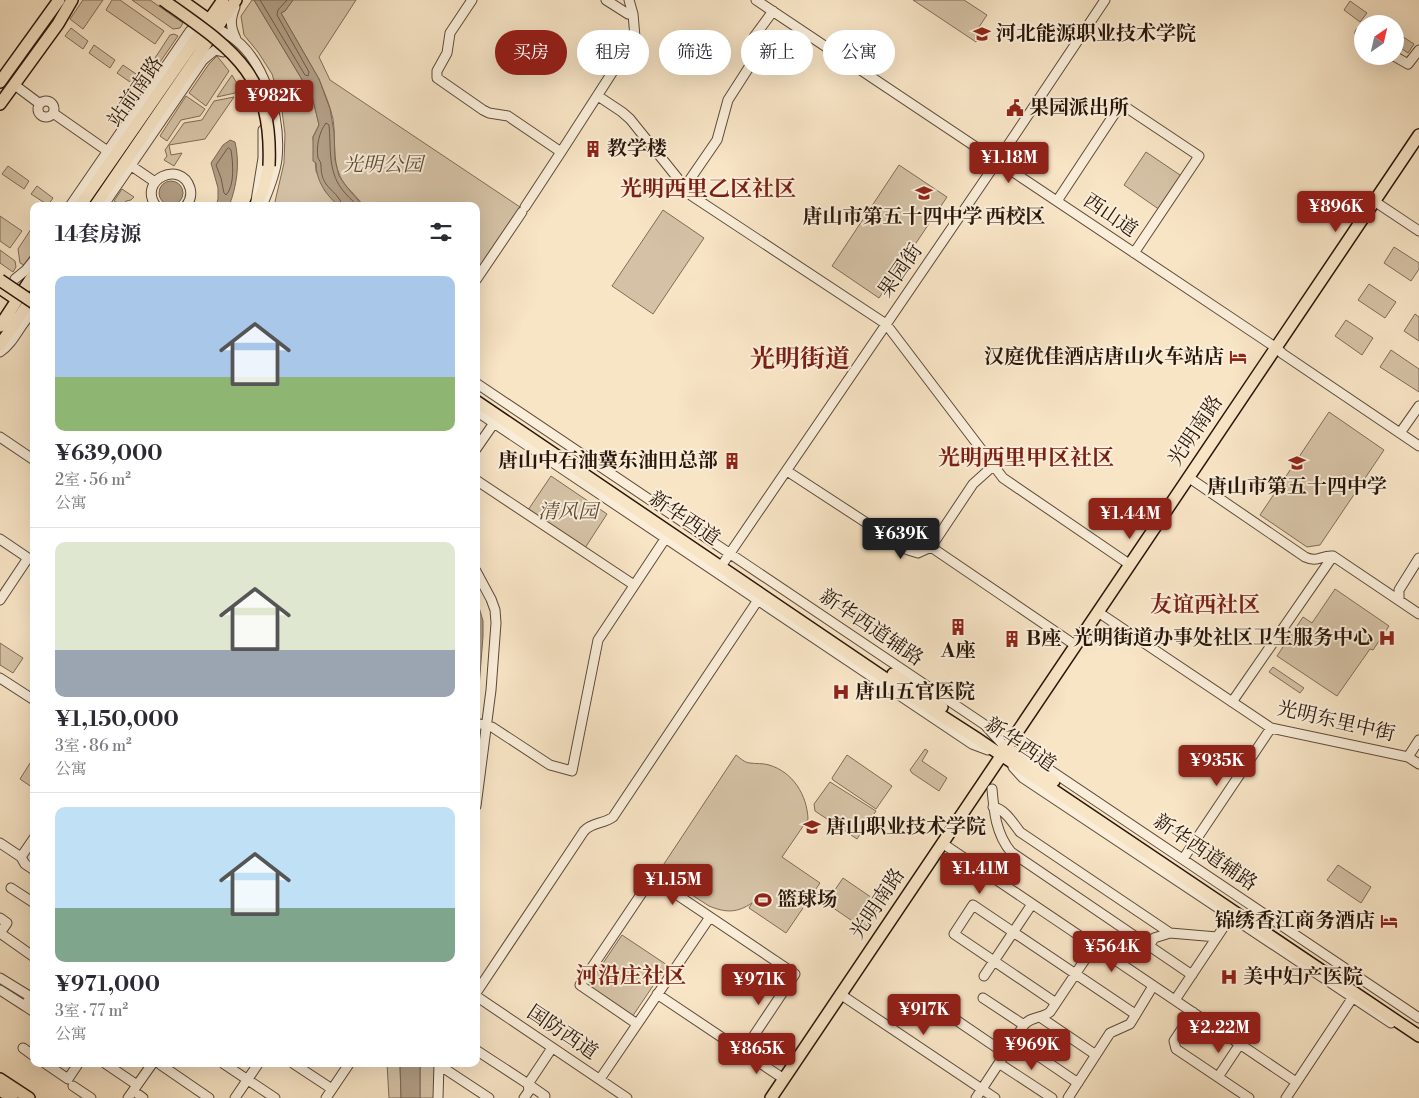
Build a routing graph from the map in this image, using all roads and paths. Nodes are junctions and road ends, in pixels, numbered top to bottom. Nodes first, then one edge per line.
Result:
1 (59, 0) edge
2 (72, 0) edge
3 (163, 0) edge
4 (181, 0) edge
5 (223, 0) edge
6 (237, 0) edge
7 (472, 0) edge
8 (606, 0) edge
9 (629, 0) edge
10 (756, 0) edge
11 (1105, 0) edge
12 (773, 11) junction
13 (634, 14) junction
14 (213, 24) junction
15 (201, 31) junction
16 (236, 39) junction
17 (29, 42) junction
18 (1419, 50) edge
19 (223, 52) junction
20 (1404, 62) edge
21 (0, 82) edge
22 (16, 86) dead end
23 (598, 96) junction
24 (0, 104) edge
25 (1419, 134) edge
26 (106, 150) dead end
27 (560, 152) junction
28 (997, 162) junction
29 (133, 168) dead end
30 (155, 182) junction
31 (684, 188) junction
32 (1057, 201) junction
33 (1374, 201) junction
34 (73, 202) edge
35 (83, 202) edge
36 (97, 202) edge
37 (106, 202) edge
38 (154, 202) edge
39 (189, 202) edge
40 (256, 202) edge
41 (257, 202) edge
42 (264, 202) edge
43 (1419, 231) edge
44 (1134, 253) junction
45 (30, 265) edge
46 (480, 274) edge
47 (15, 278) dead end
48 (0, 280) edge
49 (0, 288) edge
50 (16, 300) junction
51 (30, 305) edge
52 (30, 306) edge
53 (30, 307) edge
54 (30, 308) edge
55 (886, 324) junction
56 (0, 326) edge
57 (0, 345) edge
58 (1275, 347) junction
59 (0, 352) edge
60 (480, 386) edge
61 (480, 398) edge
62 (480, 404) edge
63 (1419, 406) edge
64 (480, 414) edge
65 (494, 423) junction
66 (1400, 433) junction
67 (0, 437) edge
68 (480, 443) edge
69 (1419, 446) edge
70 (30, 457) edge
71 (993, 466) junction
72 (787, 471) junction
73 (1188, 477) junction
74 (480, 483) edge
75 (665, 539) junction
76 (0, 540) edge
77 (931, 547) junction
78 (30, 555) edge
79 (30, 556) edge
80 (1333, 556) junction
81 (728, 558) junction
82 (1419, 558) edge
83 (1129, 564) junction
84 (480, 578) edge
85 (634, 585) junction
86 (0, 600) edge
87 (758, 600) junction
88 (1399, 600) junction
89 (1098, 612) junction
90 (1419, 614) edge
91 (1075, 646) junction
92 (0, 678) edge
93 (30, 697) edge
94 (1232, 702) junction
95 (480, 724) edge
96 (1271, 728) junction
97 (1419, 740) edge
98 (1004, 751) junction
99 (1408, 757) junction
100 (1419, 764) edge
101 (992, 789) dead end
102 (993, 807) junction
103 (0, 843) edge
104 (942, 843) junction
105 (30, 844) edge
106 (21, 857) junction
107 (1183, 859) junction
108 (30, 867) edge
109 (11, 888) dead end
110 (30, 900) edge
111 (1032, 904) junction
112 (1232, 914) junction
113 (710, 917) junction
114 (0, 918) edge
115 (1155, 923) junction
116 (1014, 933) junction
117 (1170, 933) junction
118 (1217, 937) junction
119 (1152, 942) junction
120 (1094, 946) junction
121 (30, 954) edge
122 (994, 961) junction
123 (1075, 974) junction
124 (1192, 975) junction
125 (984, 976) dead end
126 (0, 978) edge
127 (1153, 986) junction
128 (480, 989) edge
129 (0, 990) edge
130 (30, 994) edge
131 (657, 994) junction
132 (840, 994) junction
133 (1354, 996) junction
134 (30, 998) edge
135 (480, 998) edge
136 (983, 998) dead end
137 (1175, 1000) junction
138 (1056, 1003) junction
139 (25, 1006) junction
140 (30, 1009) edge
141 (1193, 1012) junction
142 (1135, 1014) junction
143 (1040, 1017) junction
144 (956, 1020) dead end
145 (637, 1024) junction
146 (1024, 1025) junction
147 (1418, 1029) edge
148 (1015, 1040) junction
149 (1240, 1044) junction
150 (23, 1048) dead end
151 (552, 1048) junction
152 (743, 1052) junction
153 (30, 1053) edge
154 (480, 1053) edge
155 (1006, 1054) junction
156 (1096, 1055) junction
157 (1000, 1064) junction
158 (51, 1067) edge
159 (76, 1067) edge
160 (110, 1067) edge
161 (153, 1067) edge
162 (161, 1067) edge
163 (229, 1067) edge
164 (256, 1067) edge
165 (299, 1067) edge
166 (347, 1067) edge
167 (439, 1067) edge
168 (442, 1067) edge
169 (1218, 1077) junction
170 (0, 1078) edge
171 (784, 1078) junction
172 (248, 1079) junction
173 (600, 1079) junction
174 (1078, 1082) junction
175 (1296, 1082) junction
176 (528, 1084) junction
177 (137, 1085) junction
178 (73, 1086) dead end
179 (332, 1089) junction
180 (982, 1089) junction
181 (0, 1090) edge
182 (545, 1097) edge
183 (12, 1098) edge
184 (29, 1098) edge
185 (91, 1098) edge
186 (128, 1098) edge
187 (210, 1098) edge
188 (235, 1098) edge
189 (275, 1098) edge
190 (326, 1098) edge
191 (438, 1098) edge
192 (489, 1098) edge
193 (524, 1098) edge
194 (627, 1098) edge
195 (771, 1098) edge
196 (976, 1098) edge
197 (995, 1098) edge
198 (1052, 1098) edge
199 (1068, 1098) edge
200 (1249, 1098) edge
201 (1286, 1098) edge

1 - 17 main road
2 - 17 main road
2 - 24 main road
3 - 41 main road, bridge
4 - 14 main road
5 - 14 main road, 站前南路
6 - 14 main road, 站前南路
6 - 16 street
7 - 27 street
8 - 13 street
9 - 13 street
10 - 12 street, 西山道
11 - 28 street, 果园街
12 - 28 street, 西山道
12 - 31 street
13 - 23 street
14 - 15 main road, 站前南路
14 - 16 street
14 - 36 main road, 站前南路
15 - 34 street
15 - 35 main road, 站前南路
16 - 19 street
16 - 42 street
17 - 21 main road
18 - 20 street
19 - 37 street
19 - 40 street
22 - 26 street
23 - 27 street
23 - 31 street
25 - 33 main road, 光明南路
27 - 46 street
28 - 32 street, 西山道
28 - 55 street, 果园街
29 - 30 street
30 - 38 street
30 - 39 street
31 - 55 street
32 - 44 street, 西山道
32 - 44 street
33 - 43 street
33 - 58 main road, 光明南路
44 - 58 street, 西山道
45 - 47 street
48 - 51 main road, bridge
49 - 50 main road
50 - 52 main road
50 - 56 main road
53 - 57 main road
54 - 59 street
55 - 71 street
55 - 72 street, 果园街
58 - 66 street, 西山道
58 - 73 main road, 光明南路
60 - 81 street
61 - 81 main road, 新华西道
62 - 98 main road, 新华西道
63 - 66 street
64 - 65 street, 新华西道辅路
65 - 68 street
65 - 75 street, 新华西道辅路
66 - 69 street, 西山道
67 - 70 street
71 - 77 street
71 - 83 street
72 - 77 street
72 - 81 street, 果园街
73 - 80 street
73 - 83 main road, 光明南路
74 - 85 street
75 - 85 street
75 - 87 street, 新华西道辅路
76 - 78 street
77 - 91 street
79 - 86 street
80 - 88 street
80 - 94 street
81 - 98 main road, 新华西道
82 - 88 street
83 - 89 main road, 光明南路
84 - 95 street
85 - 95 street
87 - 98 street, 新华西道辅路
87 - 128 street
88 - 90 street
89 - 91 main road, 光明南路
89 - 94 street, 光明东里中街
91 - 98 main road, 光明南路
92 - 93 street
94 - 96 street, 光明东里中街
96 - 99 street, 光明东里中街
96 - 107 street
97 - 99 street
98 - 104 main road, 光明南路
98 - 107 street, 新华西道辅路
98 - 112 main road, 新华西道
98 - 147 main road, 新华西道
99 - 100 street, 光明东里中街
101 - 102 street
102 - 115 street
102 - 119 street
103 - 106 street
104 - 111 street
104 - 132 main road, 光明南路
105 - 106 street
106 - 108 street
107 - 147 street, 新华西道辅路
109 - 110 street
111 - 116 street
111 - 120 street
112 - 118 street
112 - 133 main road, 新华西道
113 - 131 street
113 - 145 street
113 - 152 street
114 - 121 street
115 - 117 street
115 - 119 street
116 - 122 street
116 - 122 street
116 - 123 street
117 - 118 street
117 - 119 street
118 - 124 street
119 - 124 street
120 - 123 street
120 - 127 street
122 - 125 street
122 - 138 street
123 - 138 street
123 - 142 street
124 - 137 street
126 - 130 street
127 - 137 street
127 - 142 street
129 - 139 street
131 - 145 street
131 - 152 street
132 - 171 main road, 光明南路
132 - 180 street
133 - 147 main road, 新华西道
133 - 175 street
134 - 139 street
135 - 151 street, 国防西道
136 - 146 street
137 - 141 street
138 - 143 street
139 - 140 street
141 - 149 street
141 - 169 street
142 - 156 street
143 - 146 street
143 - 156 street
144 - 155 street
145 - 173 street
146 - 148 street
148 - 155 street
148 - 174 street
149 - 169 street
149 - 175 street
150 - 153 street
151 - 173 street, 国防西道
151 - 176 street
152 - 171 street
154 - 176 street
155 - 157 street
156 - 174 street
157 - 180 street
157 - 198 street
158 - 159 street
160 - 177 street
161 - 177 street
162 - 187 street
163 - 172 street
164 - 172 street
165 - 179 street
166 - 179 street
167 - 191 street
168 - 192 street
169 - 200 street
170 - 184 main road
171 - 195 main road, 光明南路
172 - 188 street
172 - 189 street
173 - 194 street, 国防西道
174 - 199 street
175 - 201 street
176 - 182 street
176 - 193 street
177 - 186 street
178 - 185 street
179 - 190 street
180 - 196 street
180 - 197 street
181 - 183 main road

